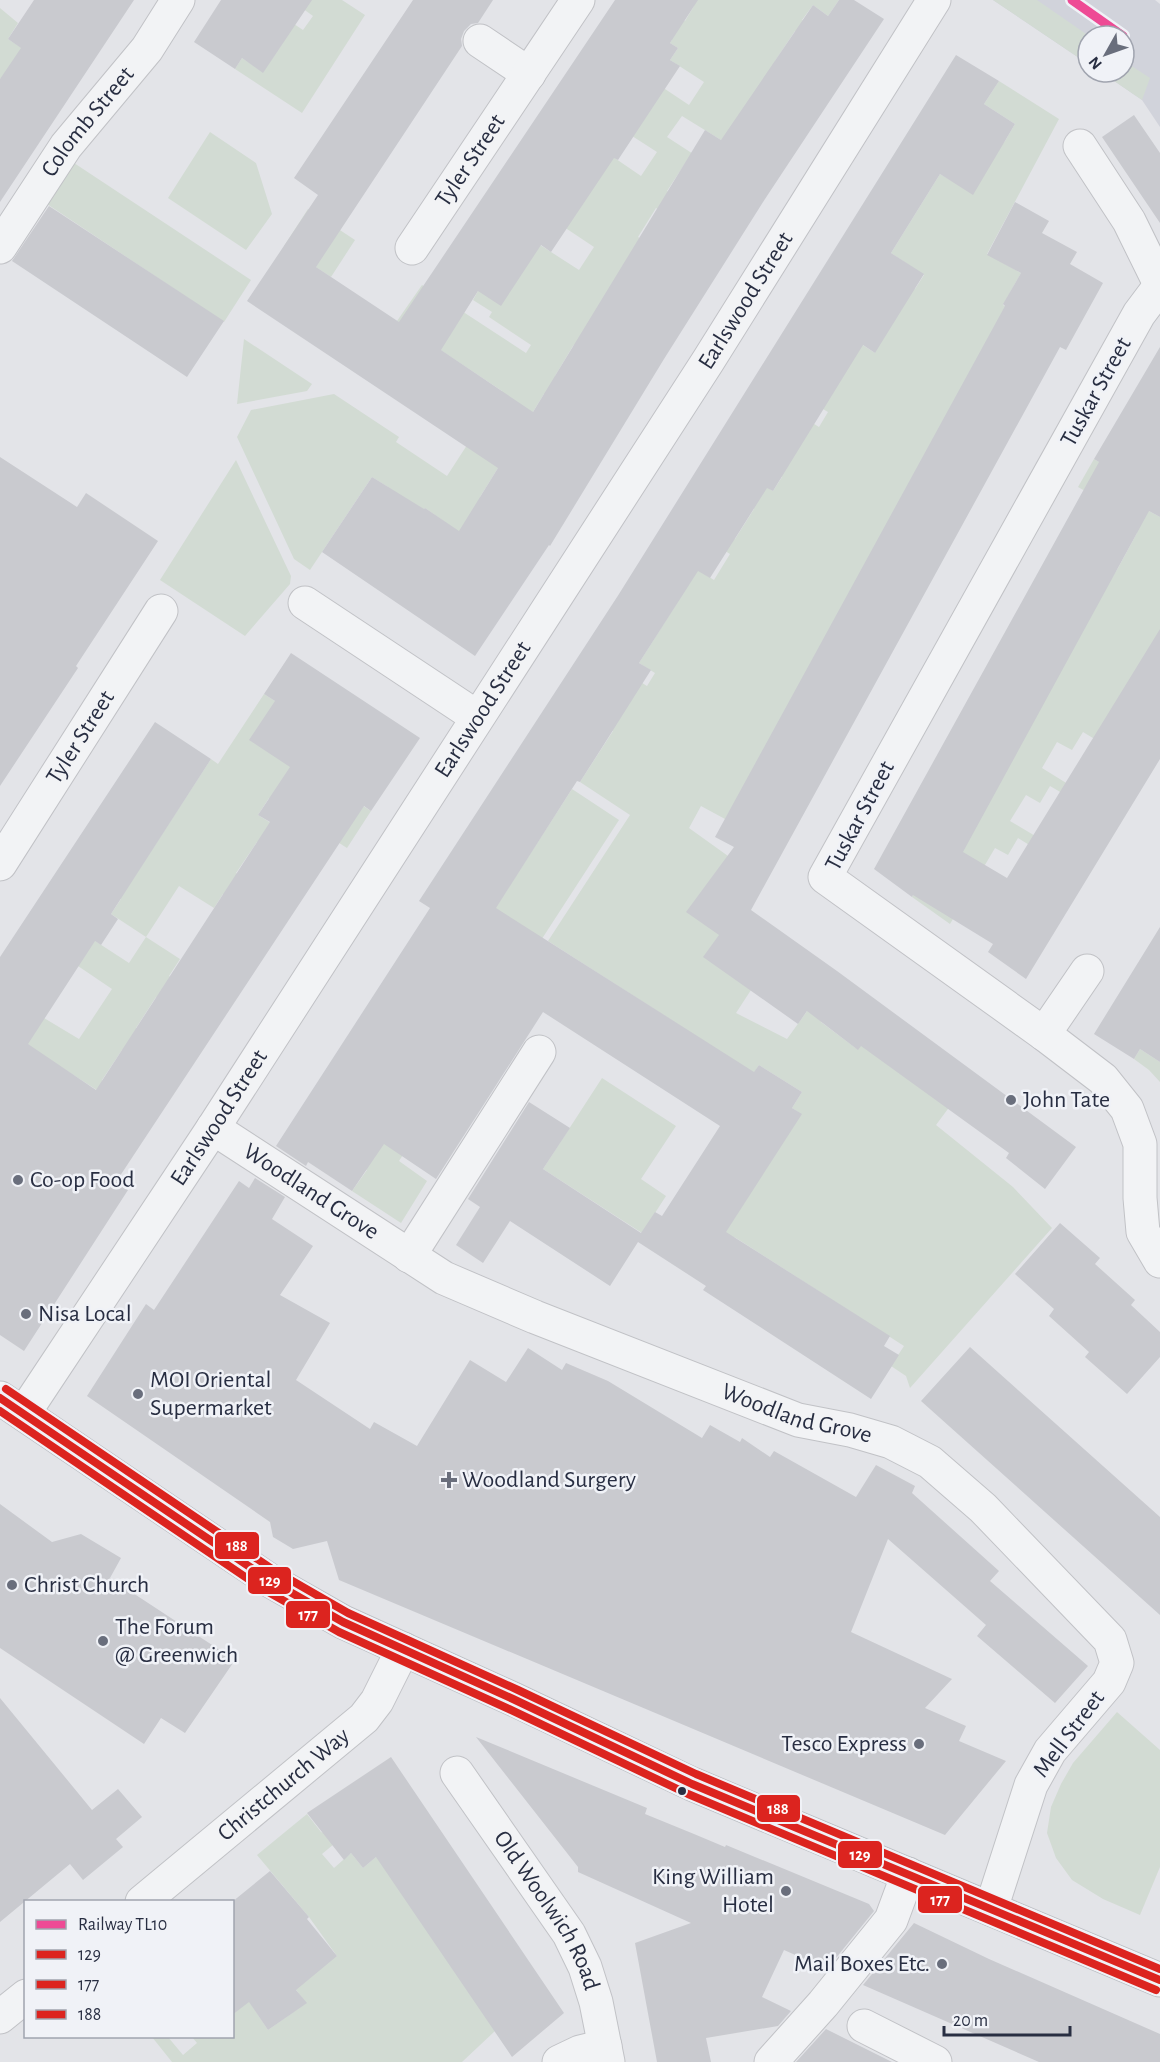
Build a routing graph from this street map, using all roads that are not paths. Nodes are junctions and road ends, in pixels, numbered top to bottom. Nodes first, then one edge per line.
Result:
1 (178, 0) edge
2 (578, 0) edge
3 (934, 0) edge
4 (480, 41) dead end
5 (529, 74) junction
6 (1080, 146) dead end
7 (0, 247) edge
8 (412, 248) dead end
9 (1160, 285) edge
10 (305, 603) dead end
11 (161, 611) dead end
12 (477, 717) junction
13 (0, 864) edge
14 (1087, 971) dead end
15 (1044, 1034) junction
16 (539, 1053) dead end
17 (213, 1128) junction
18 (409, 1256) junction
19 (1160, 1261) edge
20 (12, 1405) edge
21 (403, 1649) junction
22 (1117, 1664) joint
23 (457, 1773) dead end
24 (908, 1874) junction
25 (144, 1900) edge
26 (991, 1909) junction
27 (1160, 1980) edge
28 (24, 1998) edge
29 (0, 2017) edge
30 (864, 2026) dead end
31 (606, 2054) edge
32 (559, 2062) edge
33 (771, 2062) edge
34 (935, 2062) edge

1 - 7 street, Colomb Street
2 - 5 street, Tyler Street
3 - 12 street, Earlswood Street
4 - 5 street
5 - 8 street, Tyler Street
6 - 9 street
9 - 15 street, Tuskar Street
10 - 12 street
11 - 13 street, Tyler Street
12 - 17 street, Earlswood Street
14 - 15 street
15 - 19 street, Tuskar Street
16 - 18 street
17 - 18 street, Woodland Grove
17 - 20 street, Earlswood Street
18 - 22 street, Woodland Grove
20 - 21 main road
21 - 24 main road
21 - 25 street, Christchurch Way
22 - 26 street, Mell Street
23 - 31 street, Old Woolwich Road
24 - 26 main road
24 - 33 street
26 - 27 main road
28 - 29 street
30 - 34 street
31 - 32 street

